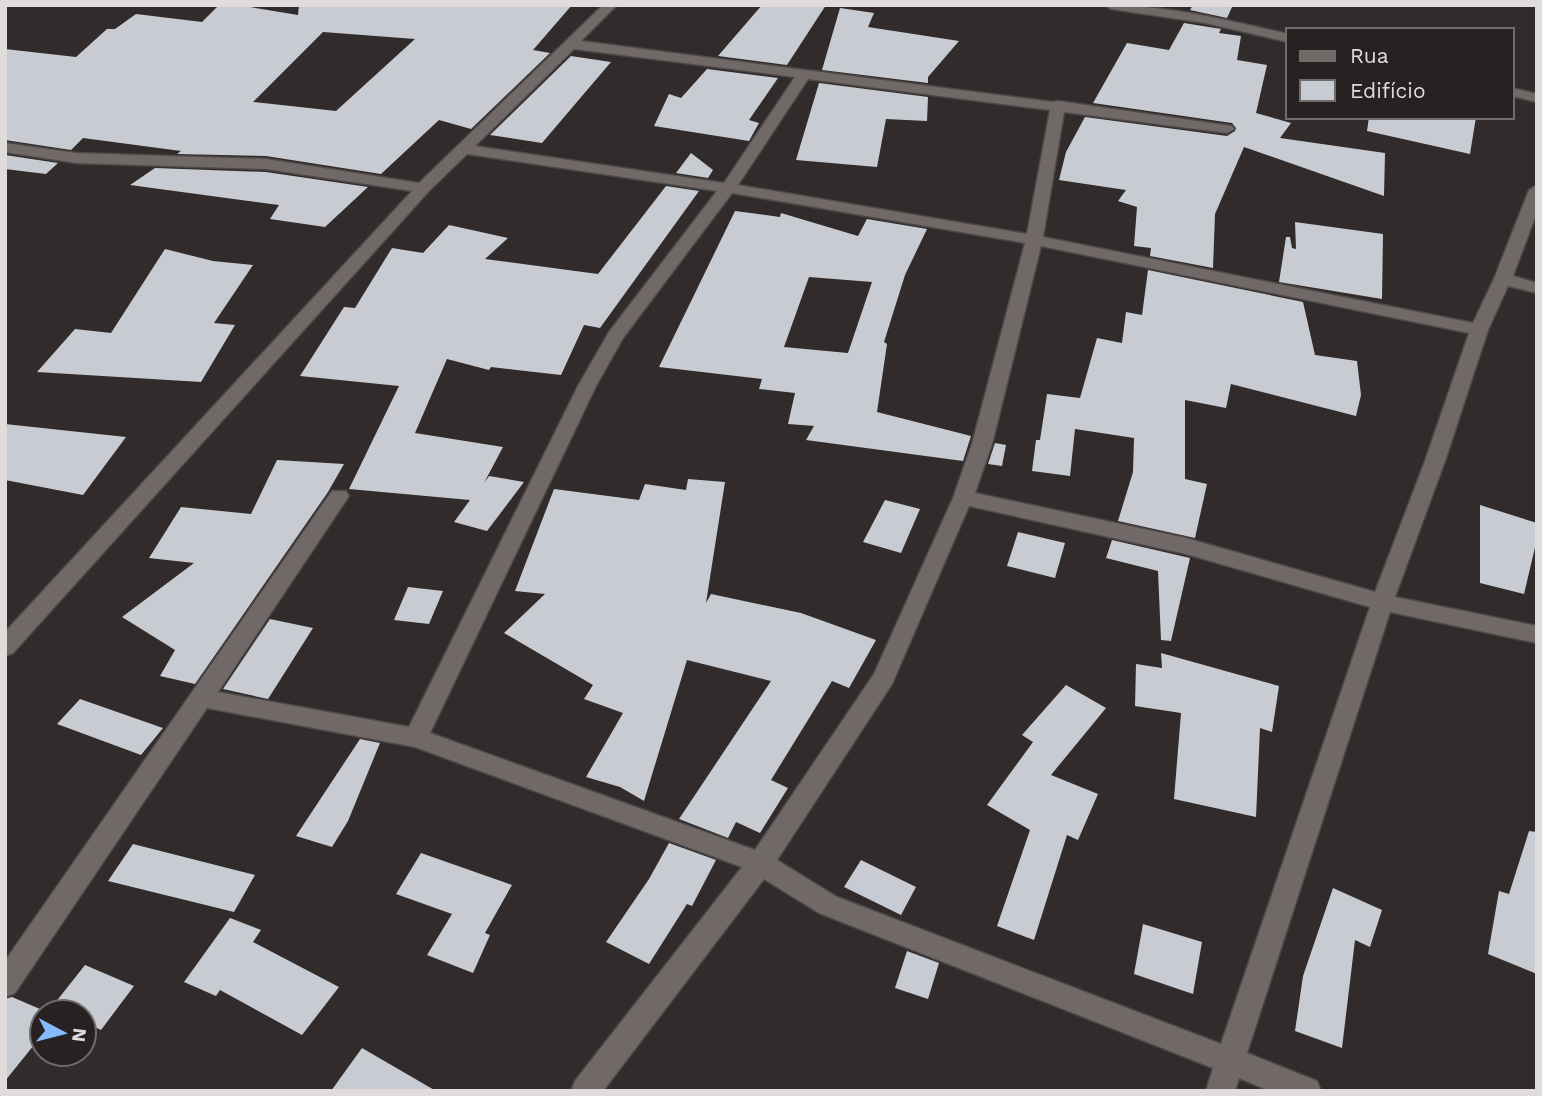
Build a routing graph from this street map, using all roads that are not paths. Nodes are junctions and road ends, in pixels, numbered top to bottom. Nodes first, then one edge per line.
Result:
1 (611, 5) edge
2 (1111, 5) edge
3 (1286, 38) edge
4 (569, 44) junction
5 (804, 75) junction
6 (1514, 92) edge
7 (1537, 98) edge
8 (1058, 105) junction
9 (1227, 129) dead end
10 (5, 146) edge
11 (463, 149) junction
12 (424, 188) junction
13 (727, 188) junction
14 (1537, 190) edge
15 (1034, 240) junction
16 (1503, 279) junction
17 (1537, 288) edge
18 (1479, 330) junction
19 (339, 496) dead end
20 (963, 498) junction
21 (1382, 602) junction
22 (1537, 635) edge
23 (5, 647) edge
24 (201, 698) junction
25 (416, 738) junction
26 (761, 863) junction
27 (5, 984) edge
28 (1228, 1062) junction
29 (585, 1091) edge
30 (1220, 1091) edge
31 (1307, 1091) edge

1 - 4 street
2 - 3 street
4 - 5 street
4 - 11 street
5 - 8 street
5 - 13 street
6 - 7 street
8 - 9 street
8 - 15 street
10 - 12 street
11 - 12 street
11 - 13 street
12 - 23 street
13 - 15 street
13 - 25 street
14 - 16 street
15 - 18 street
15 - 20 street
16 - 17 street
16 - 18 street
18 - 21 street
19 - 24 street
20 - 21 street
20 - 26 street
21 - 22 street
21 - 28 street
24 - 25 street
24 - 27 street
25 - 26 street
26 - 28 street
26 - 29 street
28 - 30 street
28 - 31 street

